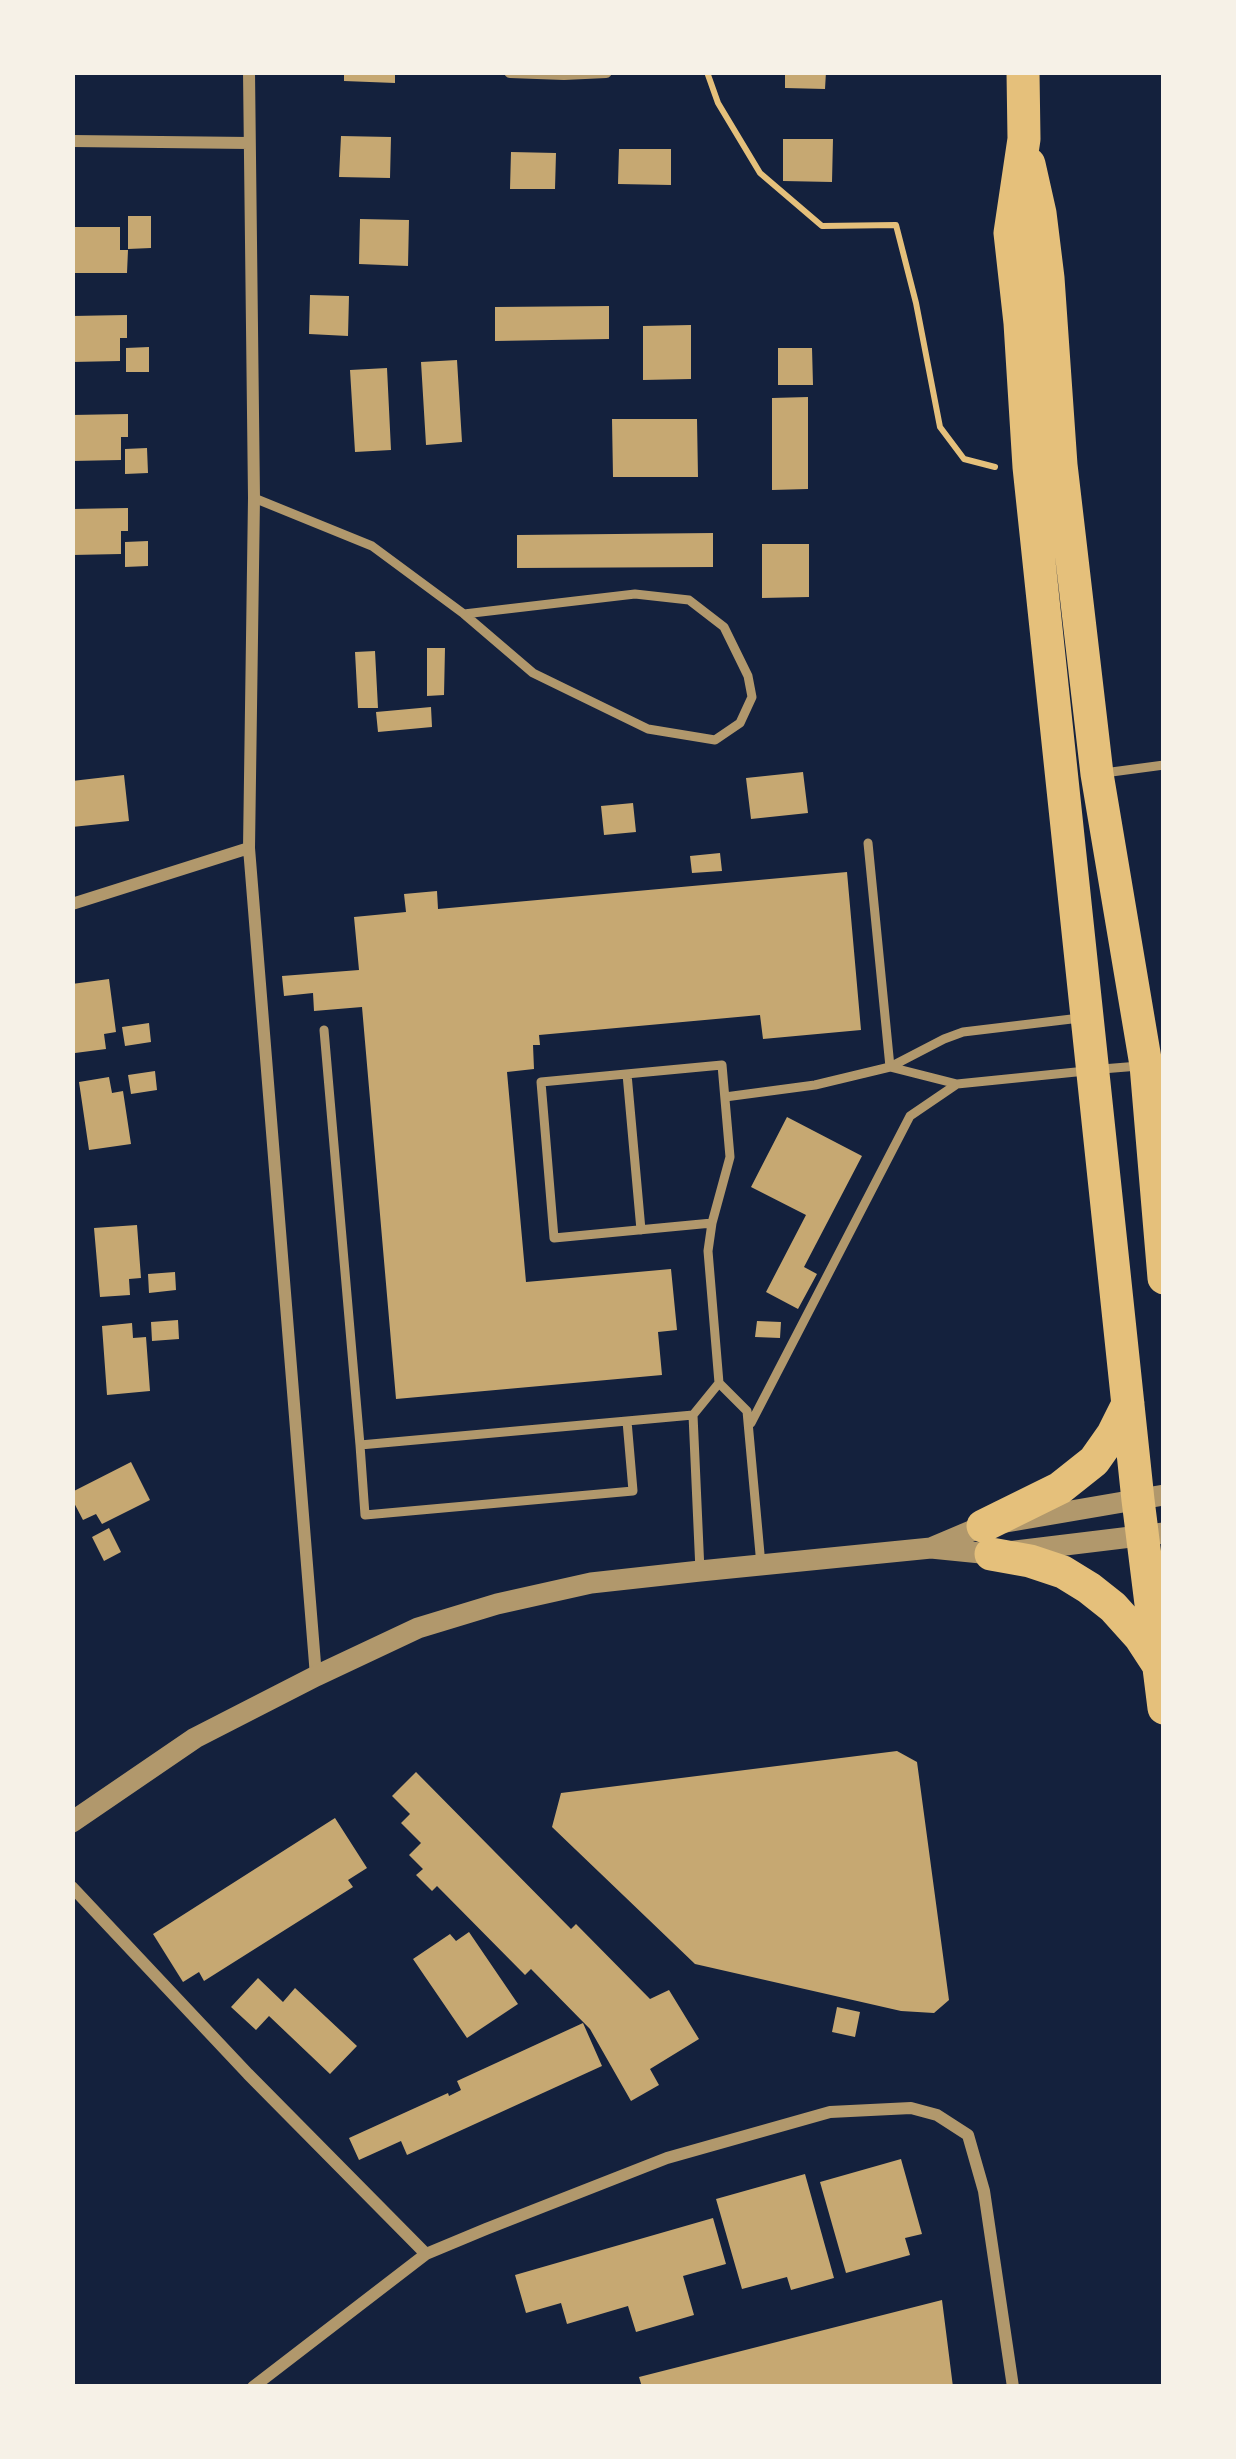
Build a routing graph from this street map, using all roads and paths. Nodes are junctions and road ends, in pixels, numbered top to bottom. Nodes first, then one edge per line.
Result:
1 (249, 72) edge
2 (510, 72) edge
3 (606, 72) edge
4 (706, 72) edge
5 (1023, 72) edge
6 (1024, 139) junction
7 (72, 141) edge
8 (249, 143) junction
9 (1029, 467) junction
10 (254, 498) junction
11 (464, 614) junction
12 (1164, 765) edge
13 (1080, 777) junction
14 (868, 843) dead end
15 (249, 848) junction
16 (72, 904) edge
17 (1095, 1016) junction
18 (324, 1030) dead end
19 (1146, 1065) junction
20 (890, 1067) junction
21 (1094, 1070) junction
22 (627, 1074) junction
23 (957, 1084) junction
24 (725, 1097) junction
25 (712, 1223) junction
26 (641, 1230) junction
27 (1164, 1278) edge
28 (719, 1383) junction
29 (1129, 1405) junction
30 (693, 1415) junction
31 (628, 1420) junction
32 (749, 1427) junction
33 (360, 1445) junction
34 (1151, 1498) edge
35 (1153, 1534) edge
36 (987, 1540) junction
37 (761, 1565) junction
38 (700, 1571) junction
39 (1158, 1664) junction
40 (316, 1676) junction
41 (1164, 1708) edge
42 (72, 1822) edge
43 (72, 1886) edge
44 (426, 2254) junction
45 (253, 2387) edge
46 (1013, 2387) edge

1 - 8 street
2 - 3 street
4 - 9 path
5 - 6 highway
6 - 9 highway
6 - 13 highway
7 - 8 street
8 - 10 street
9 - 13 highway
10 - 11 lane
10 - 15 street
11 - 11 lane
12 - 13 lane
13 - 17 highway
13 - 19 highway
14 - 20 lane
15 - 16 street
15 - 40 street
17 - 20 lane
17 - 21 highway
18 - 33 lane
19 - 21 lane
19 - 27 highway
20 - 23 lane
20 - 24 lane
21 - 23 lane
21 - 29 highway
22 - 24 lane
22 - 26 lane
22 - 26 lane
23 - 32 lane
24 - 25 lane
25 - 26 lane
25 - 28 lane
28 - 30 lane
28 - 32 lane
29 - 34 highway
29 - 36 highway
30 - 31 lane
30 - 38 lane
31 - 33 lane
31 - 33 lane
32 - 37 lane
34 - 35 highway
34 - 36 street
35 - 36 street
35 - 39 highway
36 - 37 street
36 - 39 highway
37 - 38 street
38 - 40 street
39 - 41 highway
40 - 42 street
43 - 44 street
44 - 45 street
44 - 46 street

